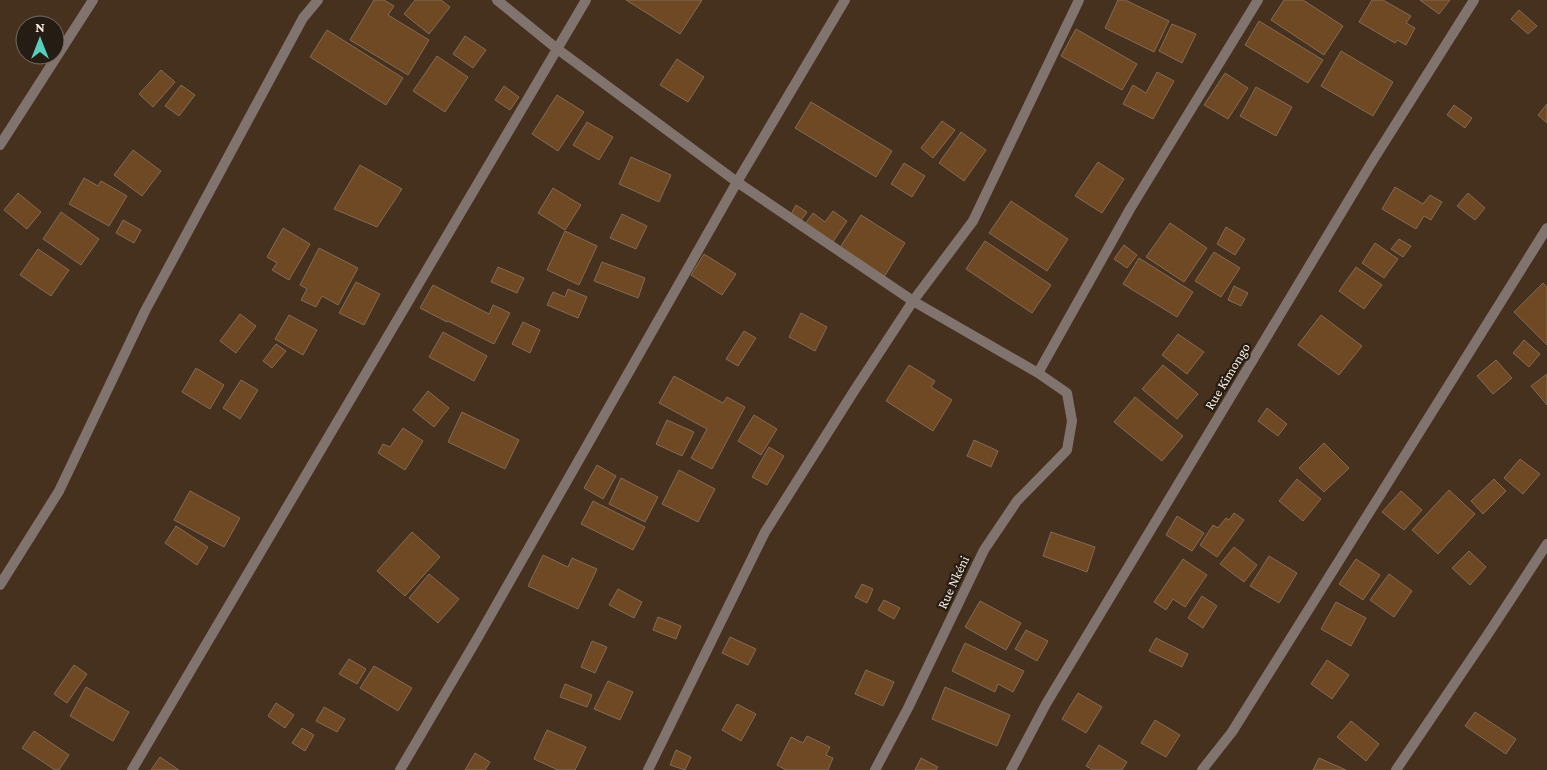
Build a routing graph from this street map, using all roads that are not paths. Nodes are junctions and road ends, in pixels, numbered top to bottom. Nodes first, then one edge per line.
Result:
1 (94, 0) edge
2 (318, 0) edge
3 (497, 0) edge
4 (586, 0) edge
5 (844, 0) edge
6 (1079, 0) edge
7 (1258, 0) edge
8 (1474, 0) edge
9 (556, 48) junction
10 (0, 145) edge
11 (737, 182) junction
12 (1547, 228) edge
13 (913, 301) junction
14 (1038, 373) junction
15 (1547, 544) edge
16 (0, 585) edge
17 (132, 770) edge
18 (400, 770) edge
19 (648, 770) edge
20 (874, 770) edge
21 (1011, 770) edge
22 (1202, 770) edge
23 (1396, 770) edge

1 - 10 street
2 - 16 street
3 - 9 street, Rue Nkéni
4 - 9 street
5 - 11 street
6 - 13 street
7 - 14 street
8 - 21 street, Rue Kimongo
9 - 11 street, Rue Nkéni
9 - 17 street
11 - 13 street, Rue Nkéni
11 - 18 street
12 - 22 street
13 - 14 street, Rue Nkéni
13 - 19 street
14 - 20 street, Rue Nkéni
15 - 23 street

